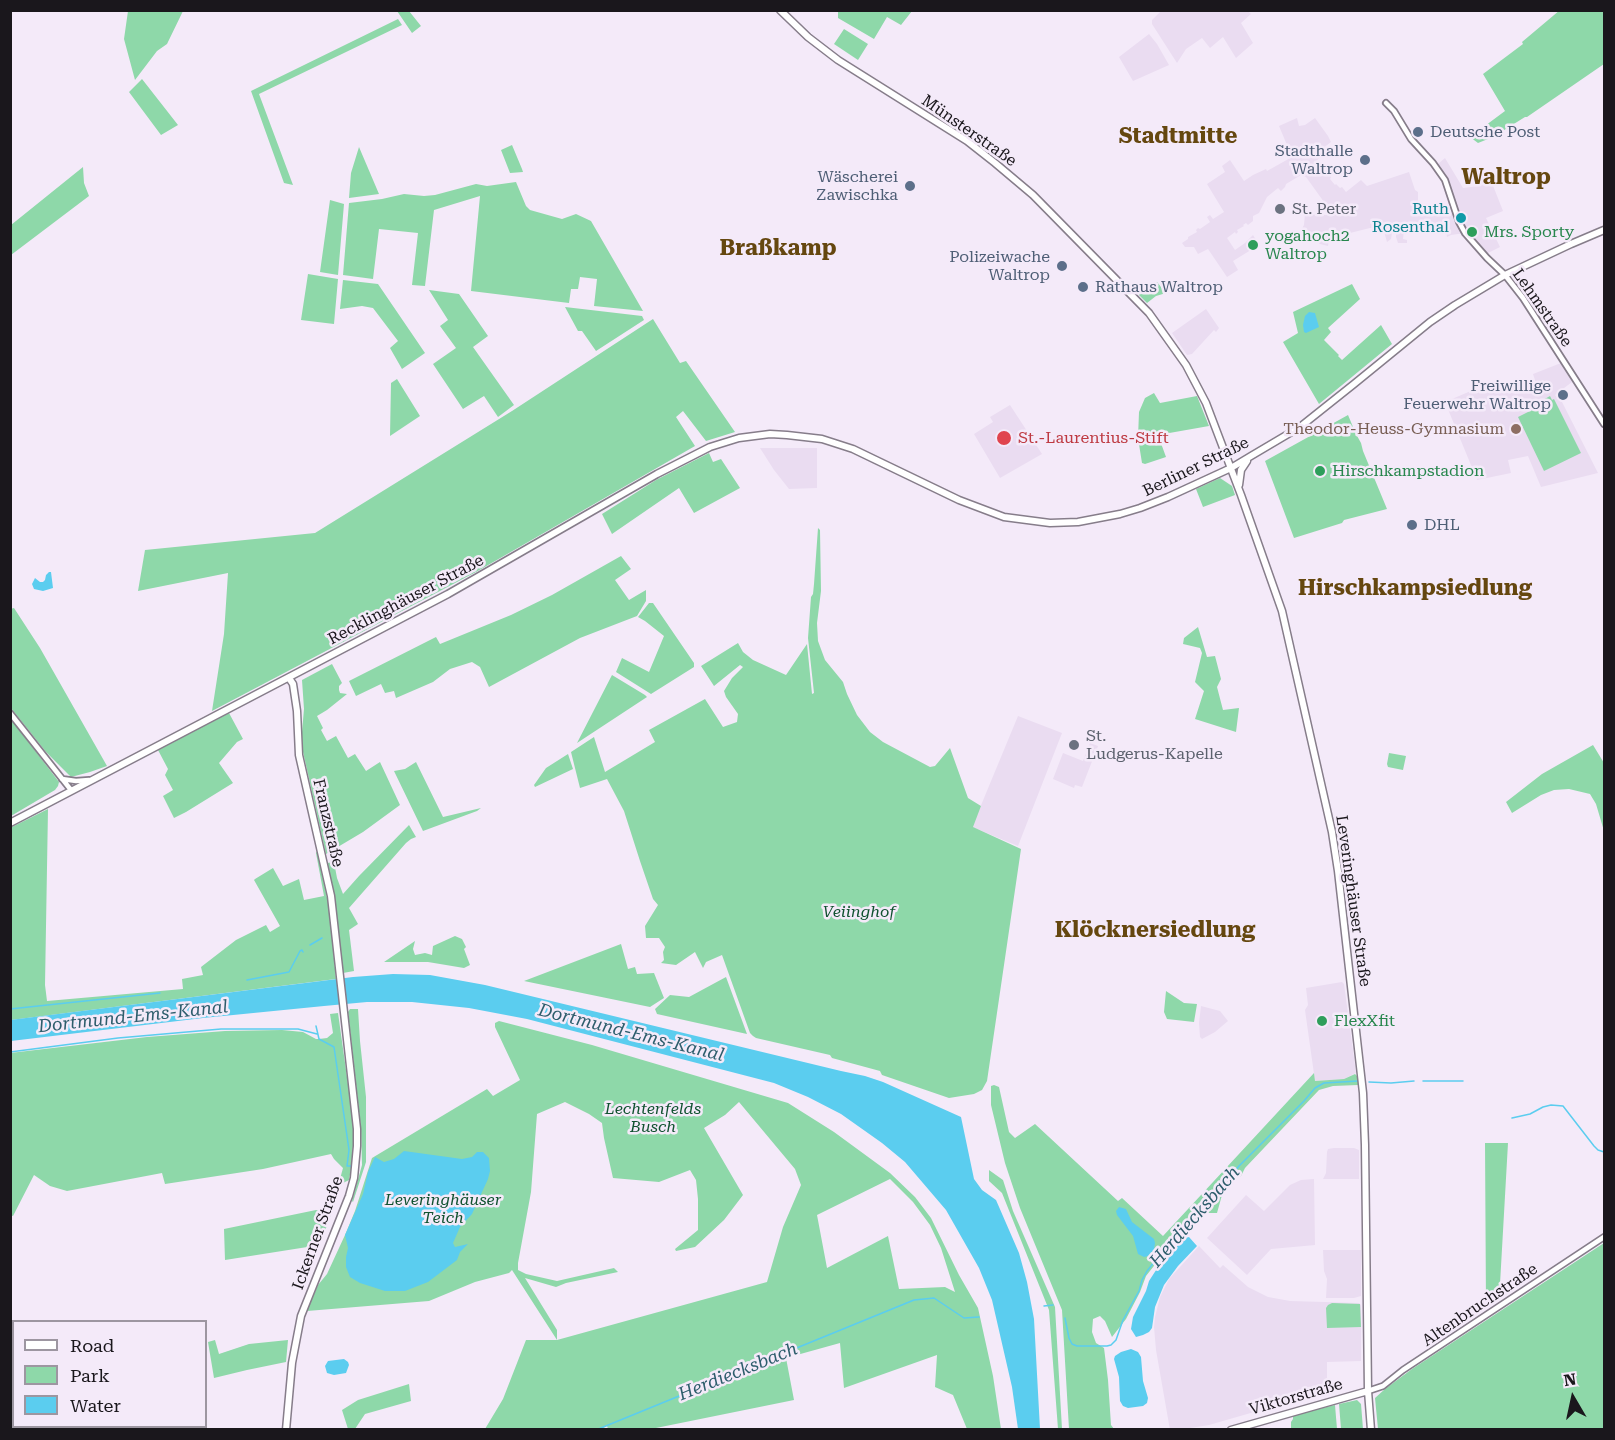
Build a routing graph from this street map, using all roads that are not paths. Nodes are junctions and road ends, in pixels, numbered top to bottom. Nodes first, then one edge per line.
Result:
1 (780, 10) edge
2 (1386, 102) dead end
3 (1605, 230) edge
4 (1505, 275) junction
5 (1186, 365) joint
6 (1605, 424) edge
7 (822, 439) joint
8 (1251, 456) junction
9 (1231, 468) junction
10 (1239, 489) junction
11 (289, 678) junction
12 (10, 713) edge
13 (62, 779) junction
14 (91, 780) junction
15 (71, 790) junction
16 (10, 823) edge
17 (344, 1008) joint
18 (1605, 1237) edge
19 (1368, 1391) junction
20 (286, 1430) edge
21 (1231, 1430) edge
22 (1371, 1430) edge

1 - 5 main road, Münsterstraße
2 - 4 street, Lehmstraße
3 - 4 main road, Berliner Straße
4 - 6 street, Lehmstraße
4 - 8 main road, Berliner Straße
5 - 9 main road, Leveringhäuser Straße
7 - 9 main road, Berliner Straße
7 - 11 main road, Recklinghäuser Straße
8 - 9 main road, Berliner Straße
8 - 10 main road
9 - 10 main road, Leveringhäuser Straße
10 - 19 main road, Leveringhäuser Straße
11 - 14 main road, Recklinghäuser Straße
11 - 17 main road, Franzstraße
12 - 13 street
13 - 14 street
13 - 15 street
14 - 15 main road, Recklinghäuser Straße
15 - 16 main road, Recklinghäuser Straße
17 - 20 main road, Ickerner Straße
18 - 19 street, Altenbruchstraße
19 - 21 main road, Viktorstraße
19 - 22 main road, Leveringhäuser Straße

